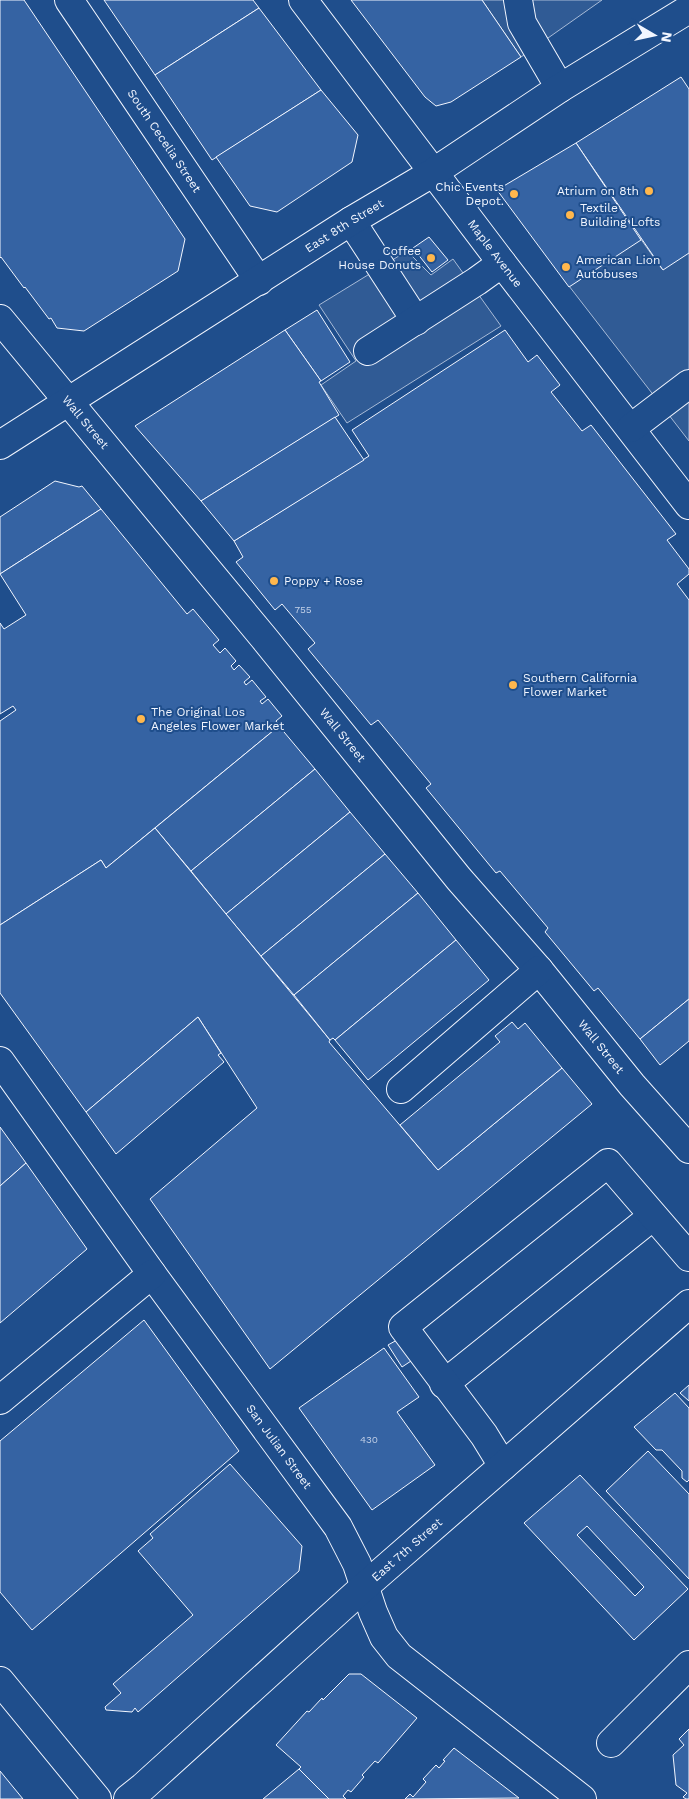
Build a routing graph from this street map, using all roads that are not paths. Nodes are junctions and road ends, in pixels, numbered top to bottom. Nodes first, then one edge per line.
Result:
1 (69, 0) edge
2 (303, 0) edge
3 (518, 0) edge
4 (686, 8) edge
5 (560, 88) junction
6 (434, 172) junction
7 (350, 221) junction
8 (502, 262) junction
9 (259, 281) junction
10 (0, 319) edge
11 (416, 321) junction
12 (368, 351) dead end
13 (689, 384) edge
14 (67, 402) junction
15 (631, 428) junction
16 (0, 445) edge
17 (689, 505) edge
18 (539, 970) junction
19 (0, 1061) edge
20 (401, 1089) dead end
21 (689, 1149) edge
22 (653, 1216) junction
23 (689, 1258) edge
24 (152, 1274) junction
25 (689, 1304) edge
26 (444, 1384) junction
27 (0, 1400) edge
28 (503, 1466) junction
29 (364, 1587) junction
30 (689, 1666) edge
31 (0, 1681) edge
32 (611, 1743) dead end
33 (97, 1799) edge
34 (128, 1799) edge
35 (582, 1799) edge

1 - 9 street, South Cecelia Street
2 - 6 street, Maple Avenue
3 - 5 street
4 - 5 street, East 8th Street
5 - 6 street, East 8th Street
6 - 7 street, East 8th Street
6 - 8 street, Maple Avenue
7 - 9 street, East 8th Street
7 - 11 street
8 - 11 street
8 - 15 street, Maple Avenue
9 - 14 street, East 8th Street
10 - 14 street, Wall Street
11 - 12 street
13 - 15 street
14 - 16 street, East 8th Street
14 - 18 street, Wall Street
15 - 17 street, Maple Avenue
18 - 20 street
18 - 21 street, Wall Street
19 - 24 street, San Julian Street
22 - 23 street
22 - 26 street
22 - 26 street
24 - 27 street
24 - 29 street, San Julian Street
25 - 28 street, East 7th Street
26 - 28 street
28 - 29 street, East 7th Street
29 - 34 street, East 7th Street
29 - 35 street, San Julian Street
30 - 32 street
31 - 33 street

